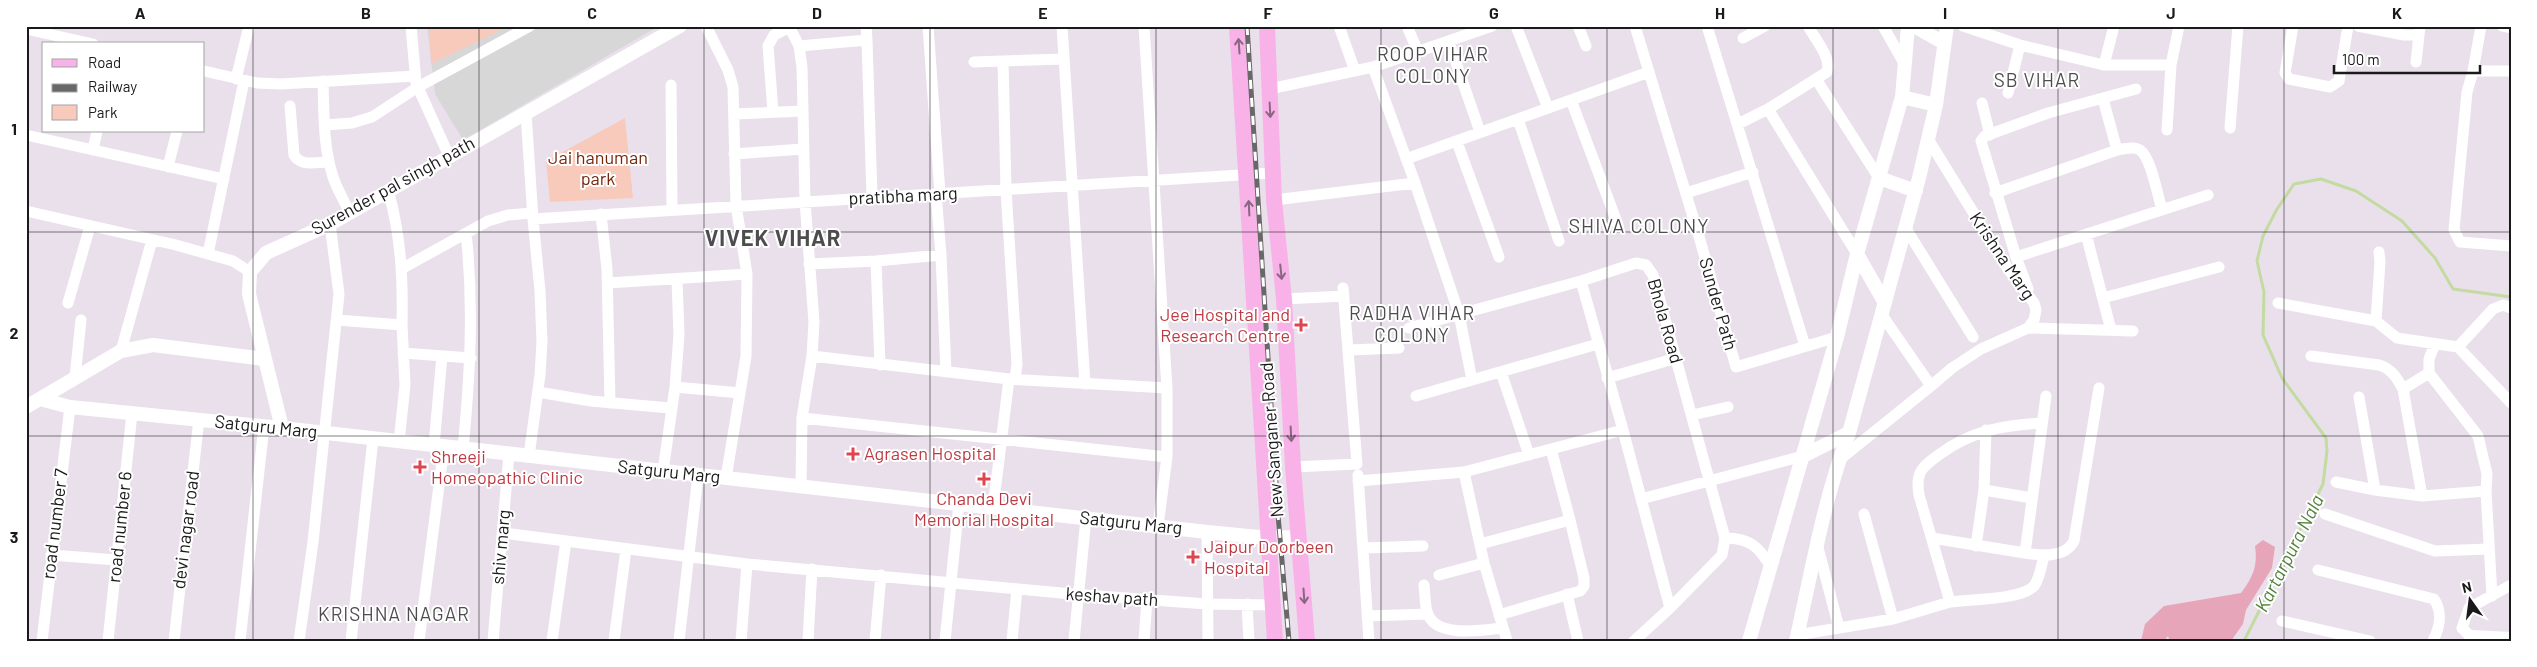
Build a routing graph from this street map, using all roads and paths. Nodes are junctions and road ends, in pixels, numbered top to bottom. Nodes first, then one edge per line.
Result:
1 (249, 26) edge
2 (411, 26) edge
3 (530, 26) edge
4 (680, 26) edge
5 (706, 26) edge
6 (866, 26) edge
7 (928, 26) edge
8 (1062, 26) edge
9 (1144, 26) edge
10 (1237, 26) edge
11 (1267, 26) edge
12 (1338, 26) edge
13 (1408, 26) edge
14 (1492, 26) edge
15 (1516, 26) edge
16 (1578, 26) edge
17 (1635, 26) edge
18 (1707, 26) edge
19 (1765, 26) edge
20 (1808, 26) edge
21 (1883, 26) edge
22 (1908, 26) edge
23 (1914, 26) edge
24 (1948, 26) edge
25 (1963, 26) edge
26 (2114, 26) edge
27 (2179, 26) edge
28 (2238, 26) edge
29 (2293, 26) edge
30 (2348, 26) edge
31 (2358, 26) edge
32 (2481, 26) edge
33 (2502, 26) edge
34 (789, 27) edge
35 (2511, 28) edge
36 (26, 29) edge
37 (519, 29) edge
38 (1477, 29) edge
39 (2419, 31) edge
40 (1743, 38) dead end
41 (62, 40) edge
42 (867, 40) junction
43 (78, 42) edge
44 (1449, 42) junction
45 (1944, 43) junction
46 (2020, 45) junction
47 (799, 46) junction
48 (1586, 46) dead end
49 (1418, 52) junction
50 (1064, 59) junction
51 (1003, 61) junction
52 (974, 62) dead end
53 (2416, 62) dead end
54 (1905, 65) junction
55 (2104, 65) junction
56 (2171, 66) junction
57 (1373, 67) junction
58 (205, 71) edge
59 (1355, 71) junction
60 (2473, 71) junction
61 (2511, 71) edge
62 (1649, 72) junction
63 (415, 76) junction
64 (1816, 79) junction
65 (240, 80) junction
66 (323, 81) junction
67 (671, 85) dead end
68 (418, 87) junction
69 (1269, 89) junction
70 (2136, 89) dead end
71 (2008, 93) dead end
72 (1902, 97) junction
73 (2103, 99) junction
74 (1571, 100) junction
75 (1982, 103) dead end
76 (1936, 105) junction
77 (290, 106) dead end
78 (1548, 108) junction
79 (1768, 109) junction
80 (802, 111) junction
81 (526, 112) junction
82 (773, 112) junction
83 (734, 114) junction
84 (1518, 119) junction
85 (1738, 124) junction
86 (325, 125) junction
87 (2230, 128) dead end
88 (2167, 130) dead end
89 (98, 132) edge
90 (177, 132) edge
91 (1480, 132) junction
92 (26, 135) edge
93 (1990, 135) junction
94 (1928, 139) junction
95 (1457, 142) junction
96 (803, 149) junction
97 (93, 150) junction
98 (2117, 150) junction
99 (734, 154) junction
100 (449, 156) junction
101 (1406, 158) junction
102 (328, 162) junction
103 (168, 167) junction
104 (1753, 172) junction
105 (1273, 173) junction
106 (1247, 176) junction
107 (1878, 178) junction
108 (224, 179) junction
109 (1153, 182) junction
110 (1415, 183) junction
111 (1073, 187) junction
112 (388, 190) junction
113 (1006, 190) junction
114 (1916, 191) junction
115 (1686, 193) junction
116 (938, 194) junction
117 (1995, 194) junction
118 (2208, 195) dead end
119 (872, 197) junction
120 (1274, 200) junction
121 (805, 201) junction
122 (736, 205) junction
123 (672, 209) junction
124 (2162, 210) junction
125 (26, 212) edge
126 (350, 212) junction
127 (601, 214) junction
128 (533, 216) junction
129 (330, 224) junction
130 (1618, 225) dead end
131 (90, 226) junction
132 (1905, 227) junction
133 (466, 233) junction
134 (2086, 234) junction
135 (152, 240) junction
136 (1559, 241) dead end
137 (2511, 246) edge
138 (2379, 252) dead end
139 (208, 254) junction
140 (1856, 254) junction
141 (940, 255) junction
142 (1498, 257) dead end
143 (2016, 257) junction
144 (876, 261) junction
145 (809, 264) junction
146 (2219, 267) dead end
147 (403, 268) junction
148 (250, 272) junction
149 (747, 274) junction
150 (677, 280) junction
151 (1581, 281) junction
152 (608, 283) junction
153 (2103, 298) junction
154 (1284, 299) junction
155 (68, 303) dead end
156 (2034, 303) junction
157 (2278, 303) dead end
158 (2511, 308) edge
159 (1883, 309) junction
160 (1459, 314) junction
161 (81, 320) dead end
162 (337, 320) junction
163 (2376, 321) junction
164 (402, 325) junction
165 (1409, 328) dead end
166 (2028, 328) junction
167 (2111, 330) junction
168 (2133, 331) dead end
169 (1836, 337) junction
170 (1973, 337) dead end
171 (1598, 344) junction
172 (2435, 344) junction
173 (1805, 346) junction
174 (2458, 347) junction
175 (1399, 348) dead end
176 (1349, 350) junction
177 (121, 351) junction
178 (403, 353) junction
179 (442, 356) junction
180 (812, 356) junction
181 (2311, 356) dead end
182 (471, 358) junction
183 (1677, 358) junction
184 (264, 359) junction
185 (880, 364) junction
186 (946, 372) junction
187 (1501, 372) junction
188 (2429, 373) junction
189 (75, 378) junction
190 (1607, 378) junction
191 (1012, 379) junction
192 (1472, 380) junction
193 (1085, 384) junction
194 (1931, 386) junction
195 (675, 387) junction
196 (1167, 388) junction
197 (2099, 388) dead end
198 (2403, 389) junction
199 (538, 392) junction
200 (740, 393) junction
201 (1416, 396) dead end
202 (2046, 396) dead end
203 (2359, 397) dead end
204 (40, 399) junction
205 (610, 403) junction
206 (2511, 403) edge
207 (26, 406) edge
208 (1728, 406) dead end
209 (70, 407) junction
210 (670, 408) junction
211 (132, 413) junction
212 (1692, 416) junction
213 (802, 418) junction
214 (198, 419) junction
215 (2042, 423) junction
216 (264, 426) junction
217 (282, 428) junction
218 (1622, 430) junction
219 (1986, 430) junction
220 (1849, 432) junction
221 (324, 433) junction
222 (1001, 438) junction
223 (373, 439) junction
224 (399, 442) junction
225 (439, 446) junction
226 (463, 449) junction
227 (1551, 450) junction
228 (509, 454) junction
229 (1529, 455) junction
230 (529, 456) junction
231 (1803, 456) junction
232 (1167, 457) junction
233 (1838, 461) junction
234 (1357, 464) junction
235 (1293, 466) junction
236 (662, 471) junction
237 (1464, 472) junction
238 (698, 475) junction
239 (726, 478) junction
240 (1358, 481) junction
241 (1710, 481) junction
242 (2336, 482) dead end
243 (801, 486) junction
244 (1984, 490) junction
245 (2375, 490) junction
246 (2486, 491) junction
247 (2422, 496) junction
248 (2032, 498) junction
249 (1641, 499) junction
250 (959, 504) junction
251 (993, 508) junction
252 (1864, 514) dead end
253 (2325, 514) dead end
254 (1086, 518) junction
255 (1570, 520) junction
256 (1158, 526) junction
257 (1207, 532) junction
258 (503, 533) junction
259 (1269, 538) junction
260 (1299, 538) junction
261 (1725, 538) junction
262 (1932, 538) junction
263 (1816, 540) junction
264 (566, 541) junction
265 (1480, 544) junction
266 (1422, 546) dead end
267 (1976, 546) junction
268 (1363, 548) junction
269 (626, 549) junction
270 (2489, 549) junction
271 (2025, 553) junction
272 (51, 555) junction
273 (2044, 556) junction
274 (688, 558) junction
275 (118, 560) junction
276 (1484, 563) junction
277 (747, 564) junction
278 (1771, 567) junction
279 (812, 569) junction
280 (2318, 570) dead end
281 (881, 575) junction
282 (1439, 575) dead end
283 (950, 582) junction
284 (1424, 585) dead end
285 (2511, 585) edge
286 (1017, 589) junction
287 (1567, 594) junction
288 (1080, 595) junction
289 (2492, 596) junction
290 (1147, 599) junction
291 (1950, 602) junction
292 (1207, 604) junction
293 (1247, 604) junction
294 (1273, 605) junction
295 (1670, 608) junction
296 (1428, 614) junction
297 (1499, 615) junction
298 (1368, 616) junction
299 (1893, 619) junction
300 (2282, 621) dead end
301 (1503, 628) junction
302 (1839, 628) junction
303 (2440, 628) junction
304 (2468, 635) edge
305 (1796, 638) edge
306 (2511, 639) edge
307 (42, 641) edge
308 (108, 641) edge
309 (174, 641) edge
310 (240, 641) edge
311 (299, 641) edge
312 (351, 641) edge
313 (419, 641) edge
314 (493, 641) edge
315 (552, 641) edge
316 (614, 641) edge
317 (679, 641) edge
318 (741, 641) edge
319 (808, 641) edge
320 (875, 641) edge
321 (945, 641) edge
322 (1012, 641) edge
323 (1074, 641) edge
324 (1144, 641) edge
325 (1208, 641) edge
326 (1248, 641) edge
327 (1275, 641) edge
328 (1307, 641) edge
329 (1369, 641) edge
330 (1507, 641) edge
331 (1578, 641) edge
332 (1634, 641) edge
333 (1748, 641) edge
334 (2370, 641) edge
335 (2433, 641) edge

1 - 65 street
2 - 63 street
3 - 37 street
4 - 81 street, Surender pal singh path
5 - 83 street
6 - 42 street
7 - 116 street
8 - 50 street
9 - 109 street
106 -> 10 main road, New Sanganer Road
11 - 69 main road, New Sanganer Road
12 - 59 street
13 - 49 street
14 - 38 street
15 - 78 street
16 - 48 street
17 - 62 street, Sunder Path
18 - 85 street
19 - 40 street
20 - 64 street
21 - 54 street
22 - 54 street
23 - 45 street
24 - 45 street
25 - 46 street
26 - 55 street
27 - 56 street
28 - 87 street
29 - 30 street
31 - 39 street
32 - 60 street
33 - 35 street
34 - 47 street
34 - 82 street
36 - 41 street
37 - 68 street
38 - 44 street
39 - 53 street
41 - 43 street
42 - 47 street
42 - 119 street
44 - 49 street
44 - 91 street
45 - 76 street
46 - 55 street
46 - 71 street
47 - 80 street
49 - 57 street
50 - 51 street
50 - 111 street
51 - 52 street
51 - 113 street
54 - 72 street
55 - 56 street
56 - 88 street
57 - 59 street
57 - 101 street
58 - 65 street
59 - 69 street
60 - 61 street
60 - 137 street
62 - 74 street
62 - 115 street, Sunder Path
63 - 66 street
63 - 68 street
64 - 79 street
64 - 107 street
65 - 66 street
65 - 108 street
66 - 86 street
67 - 123 street
68 - 86 street
68 - 100 street
69 -> 105 main road, New Sanganer Road
70 - 73 street
72 - 76 street
72 - 107 street
73 - 93 street
73 - 98 street
74 - 78 street
74 - 130 street
75 - 93 street
76 - 94 street
77 - 102 street
78 - 84 street
79 - 85 street
79 - 140 street
80 - 82 street
80 - 96 street
81 - 100 street, Surender pal singh path
81 - 128 street
82 - 83 street
83 - 99 street
84 - 91 street
84 - 136 street
85 - 104 street
86 - 102 street
89 - 97 street
90 - 103 street
91 - 95 street
92 - 97 street
93 - 117 street
94 - 114 street
94 - 156 street, Krishna Marg
95 - 101 street
95 - 142 street
96 - 99 street
96 - 121 street
97 - 103 street
98 - 117 street
98 - 124 street
99 - 122 street
100 - 112 street, Surender pal singh path
101 - 110 street
102 - 126 street
103 - 108 street
104 - 115 street
104 - 173 street
105 - 106 street, pratibha marg
105 - 120 main road, New Sanganer Road
106 - 109 street, pratibha marg
259 -> 106 main road, New Sanganer Road
107 - 114 street
107 - 140 street
108 - 139 street
109 - 111 street, pratibha marg
109 - 196 street
110 - 120 street
110 - 160 street
111 - 113 street, pratibha marg
111 - 193 street
112 - 126 street, Surender pal singh path
112 - 147 street
113 - 116 street, pratibha marg
113 - 191 street
114 - 132 street
115 - 173 street, Sunder Path
116 - 119 street, pratibha marg
116 - 141 street
117 - 143 street
118 - 124 street
119 - 121 street, pratibha marg
120 -> 154 main road, New Sanganer Road
121 - 122 street, pratibha marg
121 - 145 street
122 - 123 street, pratibha marg
122 - 149 street
123 - 127 street, pratibha marg
124 - 134 street
125 - 131 street
126 - 129 street, Surender pal singh path
127 - 128 street, pratibha marg
127 - 152 street
128 - 133 street, pratibha marg
128 - 199 street
129 - 148 street, Surender pal singh path
129 - 162 street
131 - 135 street
131 - 155 street
132 - 159 street
132 - 170 street
133 - 147 street, pratibha marg
133 - 182 street
134 - 143 street
134 - 153 street
135 - 139 street
135 - 177 street
138 - 163 street
139 - 148 street
140 - 159 street
140 - 169 street
141 - 144 street
141 - 186 street
143 - 156 street
144 - 145 street
144 - 185 street
145 - 180 street
146 - 153 street
147 - 164 street
148 - 184 street
149 - 150 street
149 - 200 street
150 - 152 street
150 - 195 street
151 - 160 street, Bhola Road
151 - 171 street
151 - 183 street, Bhola Road
152 - 205 street
153 - 167 street
154 - 176 street
154 -> 235 main road, New Sanganer Road
156 - 166 street, Krishna Marg
157 - 163 street
158 - 174 street
159 - 194 street
159 - 220 street
160 - 165 street, Bhola Road
160 - 192 street
161 - 189 street
162 - 164 street
162 - 221 street
163 - 172 street
164 - 178 street
166 - 167 street
166 - 194 street, Krishna Marg
167 - 168 street
169 - 173 street, Sunder Path
169 - 231 street
171 - 187 street
171 - 190 street
172 - 174 street
172 - 188 street
174 - 206 street
175 - 176 street
176 - 234 street
177 - 184 street
177 - 189 street
178 - 179 street
178 - 224 street
179 - 182 street
179 - 225 street
180 - 185 street
180 - 213 street
181 - 198 street
182 - 226 street
183 - 190 street
183 - 212 street, Bhola Road
184 - 217 street
185 - 186 street
186 - 191 street
187 - 192 street
187 - 229 street
188 - 198 street
188 - 246 street
189 - 204 street
190 - 218 street
191 - 193 street
191 - 222 street
192 - 201 street
193 - 196 street
194 - 233 street, Krishna Marg
195 - 200 street
195 - 210 street
196 - 232 street
197 - 273 street
198 - 247 street
199 - 205 street
199 - 230 street
200 - 239 street
202 - 215 street
203 - 245 street
204 - 207 street
204 - 209 street, Satguru Marg
205 - 210 street
208 - 212 street
209 - 211 street, Satguru Marg
209 - 272 street, road number 7
210 - 236 street
211 - 214 street, Satguru Marg
211 - 275 street, road number 6
212 - 241 street, Bhola Road
213 - 222 street
213 - 243 street
214 - 216 street, Satguru Marg
214 - 309 street, devi nagar road
215 - 219 street
215 - 248 street
216 - 217 street, Satguru Marg
216 - 310 street
217 - 221 street, Satguru Marg
218 - 227 street
218 - 249 street
219 - 244 street
219 - 262 street
220 - 231 street
220 - 233 street
221 - 223 street, Satguru Marg
221 - 311 street
222 - 232 street
222 - 251 street
223 - 224 street, Satguru Marg
223 - 312 street
224 - 225 street, Satguru Marg
225 - 226 street, Satguru Marg
225 - 313 street
226 - 228 street, Satguru Marg
227 - 229 street
227 - 255 street
228 - 230 street, Satguru Marg
228 - 258 street, shiv marg
229 - 237 street
230 - 236 street, Satguru Marg
231 - 241 street
231 - 278 street
232 - 256 street
233 - 263 street
234 - 235 street
234 - 240 street
235 - 260 main road, New Sanganer Road
236 - 238 street, Satguru Marg
237 - 240 street
237 - 265 street
238 - 239 street, Satguru Marg
238 - 274 street
239 - 243 street, Satguru Marg
240 - 268 street
241 - 249 street
241 - 261 street, Bhola Road
242 - 245 street
243 - 250 street, Satguru Marg
244 - 248 street
244 - 267 street
245 - 247 street
246 - 247 street
246 - 270 street
248 - 271 street
249 - 295 street
250 - 251 street, Satguru Marg
250 - 283 street
251 - 254 street, Satguru Marg
252 - 299 street
253 - 270 street
254 - 256 street, Satguru Marg
254 - 288 street
255 - 265 street
255 - 287 street
256 - 257 street, Satguru Marg
257 - 259 street, Satguru Marg
257 - 292 street
258 - 264 street, keshav path
258 - 314 street, shiv marg
259 - 260 street, Satguru Marg
259 - 294 main road, New Sanganer Road
260 -> 328 main road, New Sanganer Road
261 - 278 street
261 - 295 street
262 - 267 street
262 - 291 street
263 - 302 street
263 - 305 street
264 - 269 street, keshav path
264 - 315 street
265 - 276 street
266 - 268 street
267 - 271 street
268 - 298 street
269 - 274 street, keshav path
269 - 316 street
270 - 289 street
271 - 273 street
272 - 275 street
272 - 307 street, road number 7
273 - 291 street
274 - 277 street, keshav path
274 - 317 street
275 - 308 street, road number 6
276 - 282 street
276 - 297 street
277 - 279 street, keshav path
277 - 318 street
278 - 333 street
279 - 281 street, keshav path
279 - 319 street
280 - 303 street
281 - 283 street, keshav path
281 - 320 street
283 - 286 street, keshav path
283 - 321 street
284 - 296 street
285 - 289 street
286 - 288 street, keshav path
286 - 322 street
287 - 297 street
287 - 331 street
288 - 290 street, keshav path
288 - 323 street
289 - 304 street
290 - 292 street, keshav path
290 - 324 street
291 - 299 street
292 - 293 street, keshav path
292 - 325 street
293 - 294 street, keshav path
293 - 326 street
294 - 327 main road, New Sanganer Road
295 - 332 street
296 - 298 street
296 - 301 street
297 - 301 street
298 - 329 street
299 - 302 street
300 - 334 street
301 - 330 street
302 - 305 street
303 - 304 street
303 - 335 street
304 - 306 street

